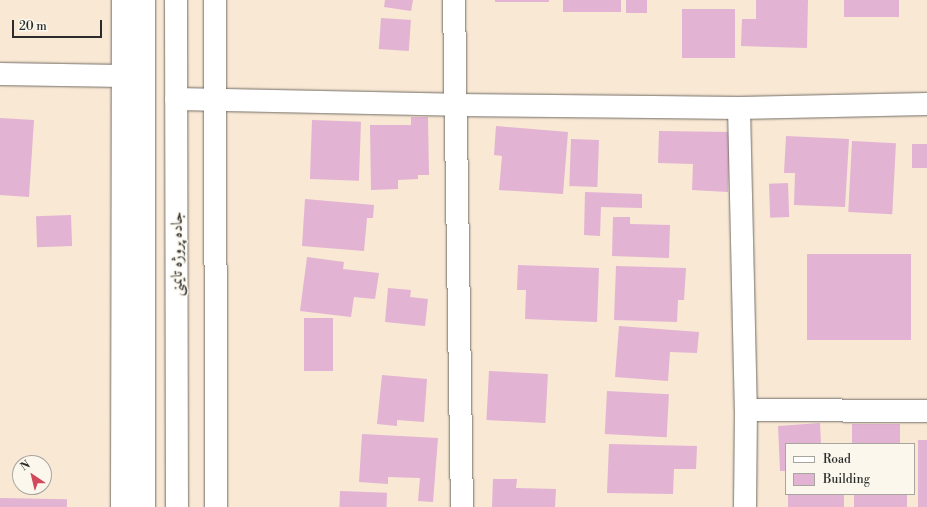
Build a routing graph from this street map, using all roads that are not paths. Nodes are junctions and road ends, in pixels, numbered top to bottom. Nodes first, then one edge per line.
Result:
1 (122, 0) edge
2 (144, 0) edge
3 (176, 0) edge
4 (215, 0) edge
5 (454, 0) edge
6 (0, 74) edge
7 (122, 76) junction
8 (144, 80) junction
9 (176, 99) junction
10 (215, 100) junction
11 (927, 104) edge
12 (456, 105) junction
13 (739, 108) junction
14 (746, 410) junction
15 (927, 411) edge
16 (122, 507) edge
17 (144, 507) edge
18 (177, 507) edge
19 (216, 507) edge
20 (462, 507) edge
21 (745, 507) edge

1 - 7 street
2 - 8 street, جاده پروژه تایمنی
3 - 9 street, جاده پروژه تایمنی
4 - 10 street
5 - 12 street
6 - 7 street
7 - 8 street
7 - 16 street
8 - 17 street, جاده پروژه تایمنی
9 - 10 street
9 - 18 street, جاده پروژه تایمنی
10 - 12 street
10 - 19 street
11 - 13 street
12 - 13 street
12 - 20 street
13 - 14 street
14 - 15 street
14 - 21 street

